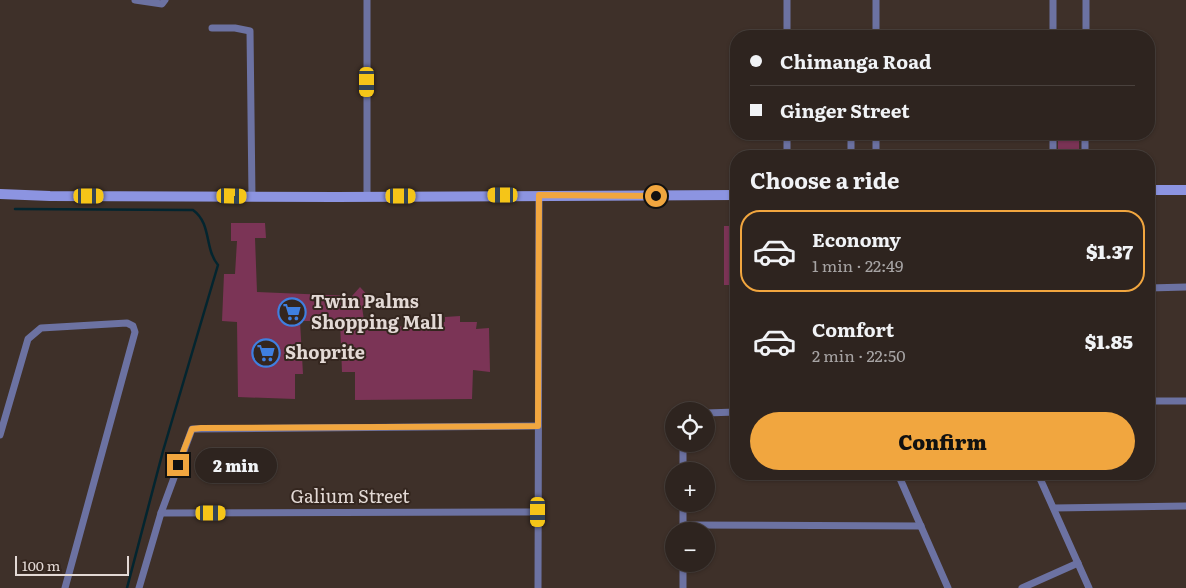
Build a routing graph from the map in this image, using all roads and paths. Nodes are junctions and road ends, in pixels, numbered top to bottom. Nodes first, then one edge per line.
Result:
1 (135, 0) edge
2 (165, 0) edge
3 (367, 0) edge
4 (787, 0) edge
5 (876, 0) edge
6 (1053, 0) edge
7 (1086, 0) edge
8 (212, 28) dead end
9 (786, 30) edge
10 (876, 30) edge
11 (1053, 30) edge
12 (1086, 30) edge
13 (1155, 190) edge
14 (1186, 190) edge
15 (0, 194) edge
16 (539, 195) junction
17 (730, 195) edge
18 (252, 196) junction
19 (367, 196) junction
20 (1186, 287) edge
21 (1155, 288) edge
22 (1155, 401) edge
23 (1186, 401) edge
24 (730, 412) edge
25 (715, 413) edge
26 (538, 426) junction
27 (0, 435) edge
28 (901, 480) edge
29 (1041, 480) edge
30 (1186, 506) edge
31 (1054, 508) junction
32 (538, 512) junction
33 (161, 513) junction
34 (921, 526) junction
35 (715, 528) edge
36 (1078, 563) junction
37 (683, 572) edge
38 (66, 588) edge
39 (139, 588) edge
40 (538, 588) edge
41 (682, 588) edge
42 (948, 588) edge
43 (1022, 588) edge
44 (1089, 588) edge

1 - 2 street
3 - 19 street
4 - 9 street
5 - 10 street
6 - 11 street
7 - 12 street
8 - 18 street
13 - 14 street
15 - 18 street
16 - 17 street
16 - 19 street
16 - 26 street
18 - 19 street
20 - 21 street
22 - 23 street
24 - 25 street
26 - 32 street
26 - 33 street
27 - 38 street
28 - 34 street
29 - 31 street
30 - 31 street
31 - 36 street
32 - 33 street, Galium Street
32 - 40 street
33 - 39 street
34 - 35 street
34 - 42 street
36 - 43 street
36 - 44 street
37 - 41 street

